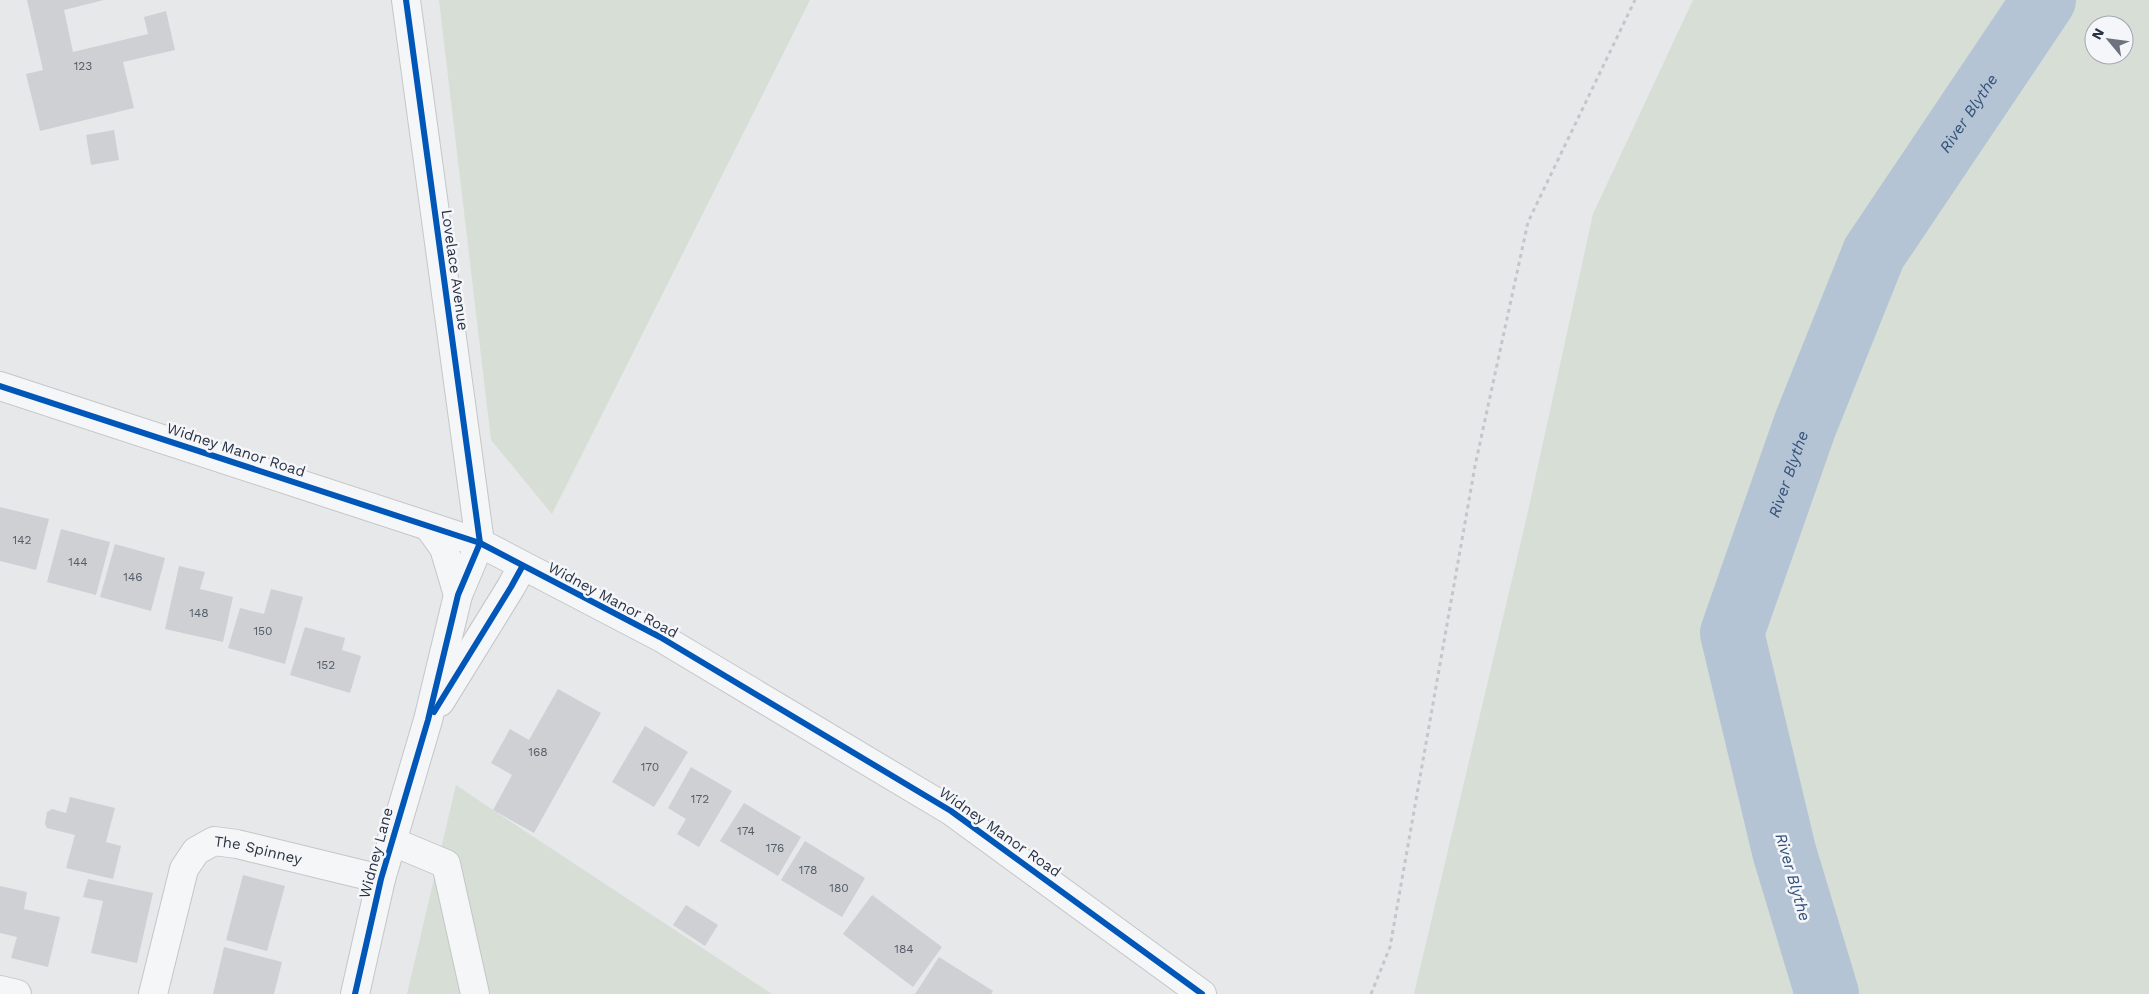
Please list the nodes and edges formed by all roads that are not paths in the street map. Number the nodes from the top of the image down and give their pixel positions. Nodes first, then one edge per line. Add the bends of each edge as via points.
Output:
1 (406, 0) edge
2 (0, 386) edge
3 (430, 527) junction
4 (480, 543) junction
5 (522, 567) junction
6 (458, 595) junction
7 (428, 720) junction
8 (391, 841) junction
9 (381, 878) junction
10 (0, 990) edge
11 (18, 994) edge
12 (153, 994) edge
13 (355, 994) edge
14 (475, 994) edge
15 (1202, 994) edge

1 - 4 street, Lovelace Avenue
2 - 3 street, Widney Manor Road
3 - 4 street, Widney Manor Road
3 - 6 street via 444,548
4 - 5 street, Widney Manor Road
4 - 6 street, Widney Lane
5 - 7 street, Widney Lane
5 - 15 street, Widney Manor Road via 660,637 951,810
6 - 7 street, Widney Lane
7 - 8 street, Widney Lane
8 - 9 street, Widney Lane
8 - 14 street via 446,864
9 - 12 street, The Spinney via 214,841 196,851 184,869
9 - 13 street, Widney Lane
10 - 11 street

